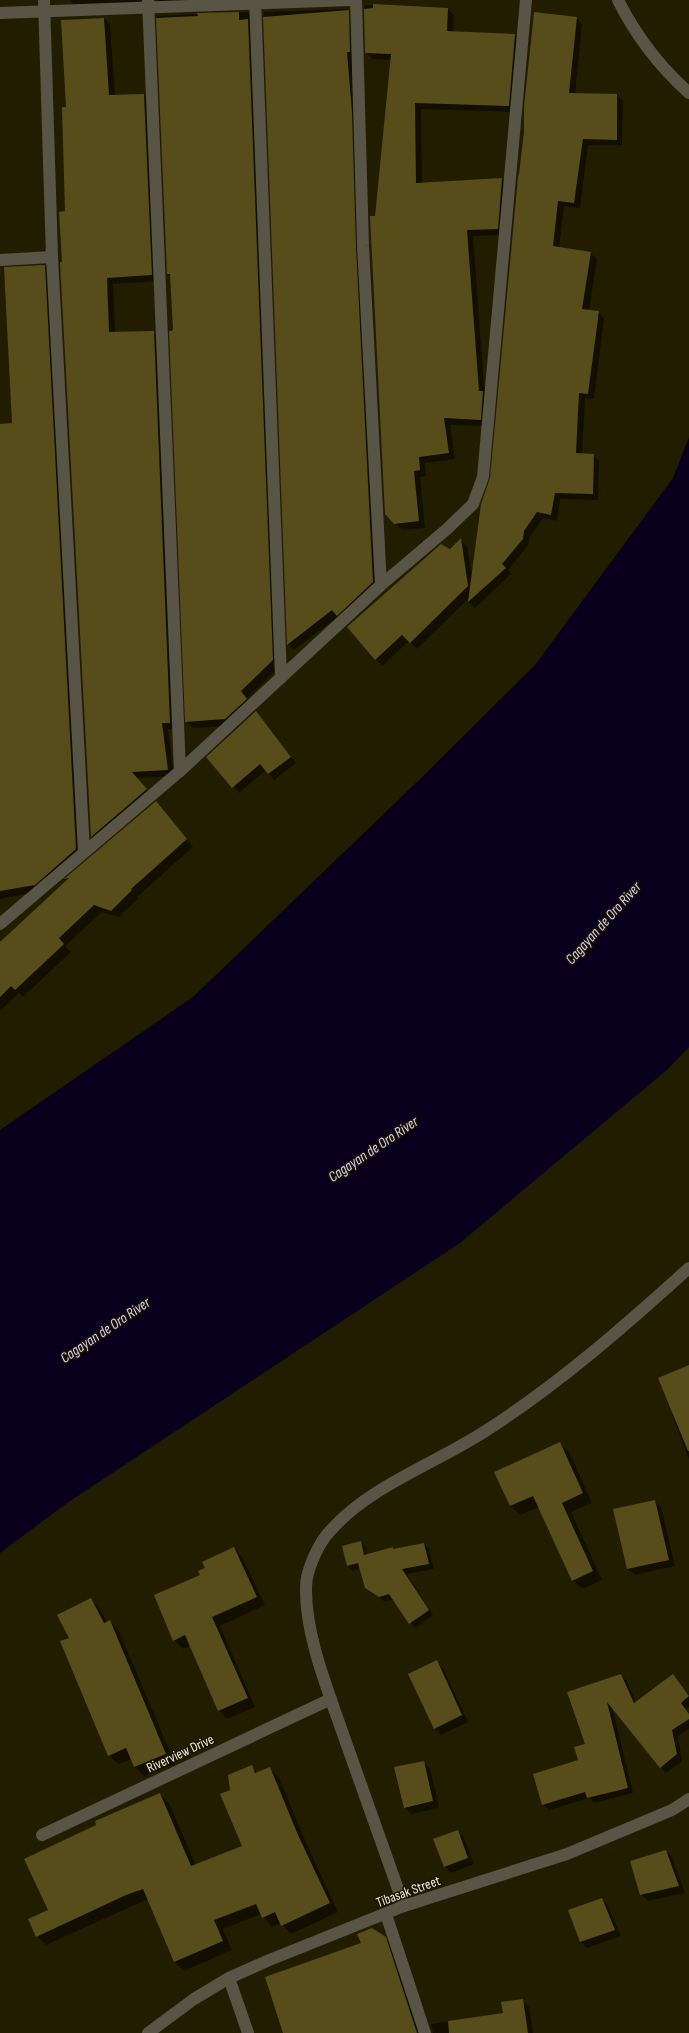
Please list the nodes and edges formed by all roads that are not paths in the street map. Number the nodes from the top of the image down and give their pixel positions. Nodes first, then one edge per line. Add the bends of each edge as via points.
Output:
1 (350, 0) edge
2 (356, 0) edge
3 (526, 0) edge
4 (618, 0) edge
5 (255, 2) edge
6 (148, 4) edge
7 (44, 5) edge
8 (0, 13) edge
9 (689, 93) edge
10 (52, 257) junction
11 (0, 260) edge
12 (381, 585) junction
13 (281, 678) junction
14 (180, 771) junction
15 (84, 852) junction
16 (0, 924) edge
17 (689, 1268) edge
18 (331, 1699) junction
19 (689, 1799) edge
20 (42, 1835) dead end
21 (404, 1906) junction
22 (386, 1914) junction
23 (229, 1978) junction
24 (148, 2033) edge
25 (248, 2033) edge
26 (425, 2033) edge

1 - 5 street
2 - 12 street via 363,246
3 - 12 street via 483,477 473,504
4 - 9 street via 632,28 654,57
5 - 6 street
5 - 13 street
6 - 7 street
6 - 14 street
7 - 8 street
7 - 10 street
10 - 11 street
10 - 15 street
12 - 13 street
13 - 14 street
14 - 15 street
15 - 16 street
17 - 18 street via 575,1367 519,1409 463,1446 405,1476 361,1503 330,1530 313,1558 305,1585 308,1617
18 - 20 street, Riverview Drive
18 - 21 street
19 - 21 street, Tibasak Street via 672,1810 567,1854
21 - 22 street, Tibasak Street
22 - 23 street, Tibasak Street
22 - 26 street
23 - 24 street, Tibasak Street via 194,1999
23 - 25 street

